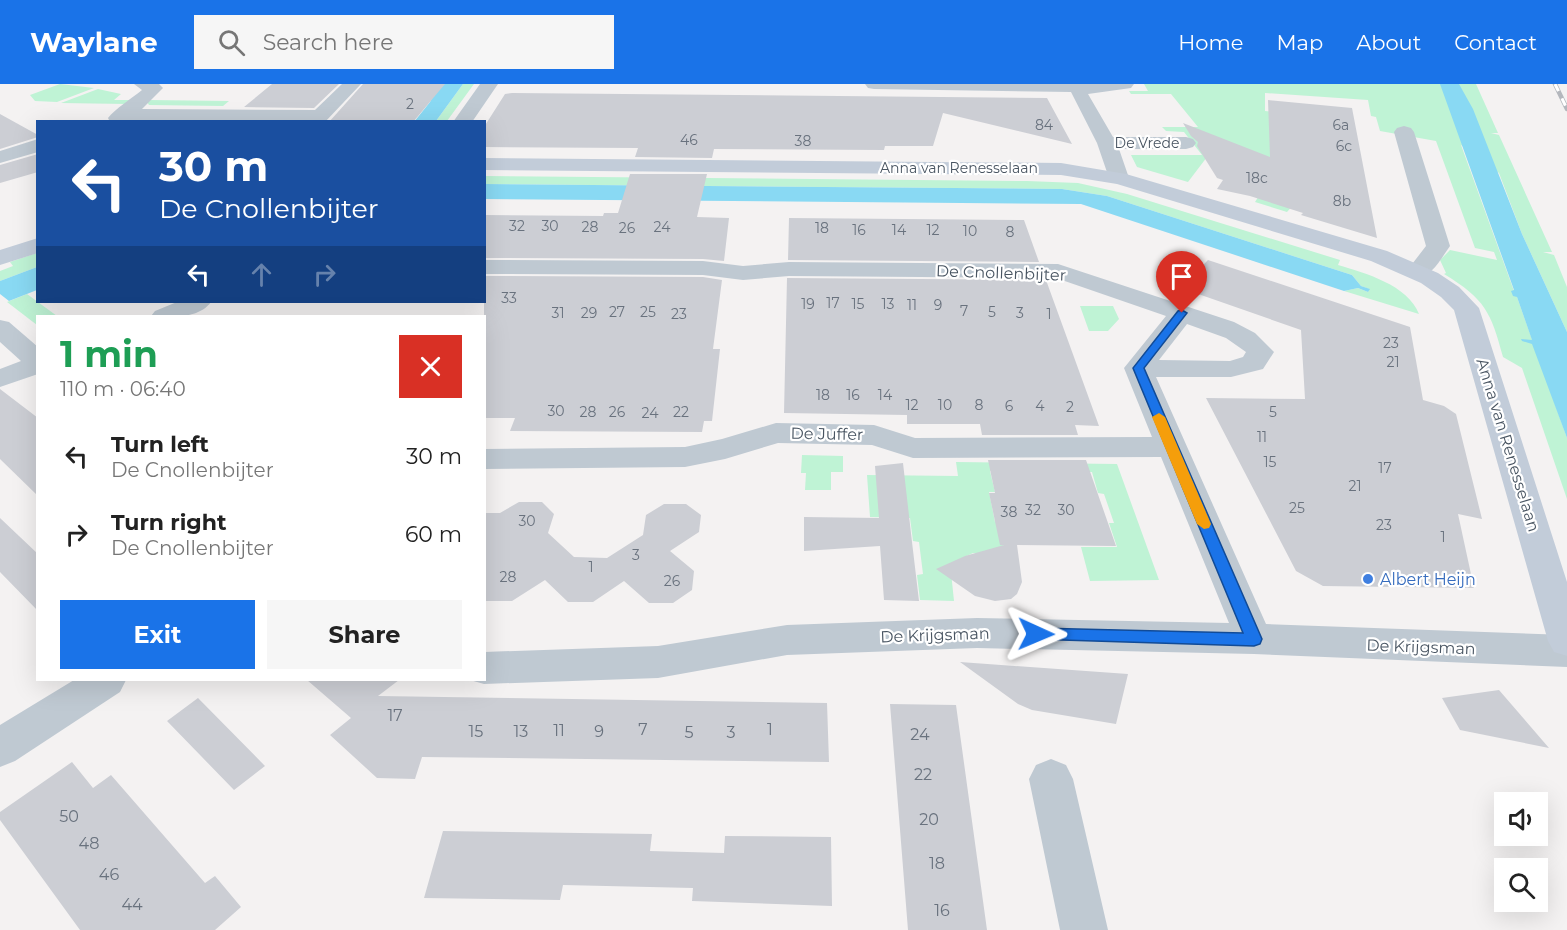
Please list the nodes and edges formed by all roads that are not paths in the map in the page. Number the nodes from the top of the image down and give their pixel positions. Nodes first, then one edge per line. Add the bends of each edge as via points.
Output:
1 (143, 84) edge
2 (352, 84) edge
3 (489, 84) edge
4 (874, 84) edge
5 (1125, 84) edge
6 (1085, 87) junction
7 (118, 118) edge
8 (316, 119) edge
9 (463, 120) edge
10 (1404, 132) dead end
11 (1107, 143) junction
12 (1186, 143) dead end
13 (36, 146) edge
14 (0, 157) edge
15 (486, 164) edge
16 (1119, 177) junction
17 (36, 246) edge
18 (0, 258) edge
19 (486, 267) edge
20 (1418, 272) junction
21 (196, 303) edge
22 (1182, 313) junction
23 (166, 315) edge
24 (0, 328) edge
25 (36, 361) edge
26 (36, 364) edge
27 (1138, 368) junction
28 (0, 378) edge
29 (1171, 447) junction
30 (486, 459) edge
31 (1254, 639) junction
32 (1567, 640) edge
33 (1567, 651) edge
34 (486, 668) edge
35 (104, 681) edge
36 (0, 748) edge
37 (1051, 779) dead end
38 (1084, 930) edge

1 - 7 street via 154,88
2 - 8 street
3 - 9 street
4 - 6 street
5 - 6 street
6 - 11 street, De Vrede via 1080,93
7 - 8 street
10 - 20 street via 1438,246
11 - 12 street, De Vrede
11 - 16 street, De Vrede
13 - 14 street
15 - 16 street, Anna van Renesselaan via 1061,169
16 - 20 street, Anna van Renesselaan via 1356,249
17 - 18 street
19 - 22 street, De Cnollenbijter via 703,268 743,273 789,269 1058,272
20 - 32 street, Anna van Renesselaan via 1448,289 1466,308
21 - 23 street
22 - 27 street
22 - 27 street, De Cnollenbijter via 1244,336 1260,352 1253,363 1231,369
24 - 25 street
26 - 28 street
27 - 29 street
29 - 30 street, De Juffer via 913,448 874,435 776,433 685,457
29 - 31 street
31 - 33 street, De Krijgsman
31 - 34 street, De Krijgsman via 977,633 798,639 658,662
35 - 36 street
37 - 38 street

